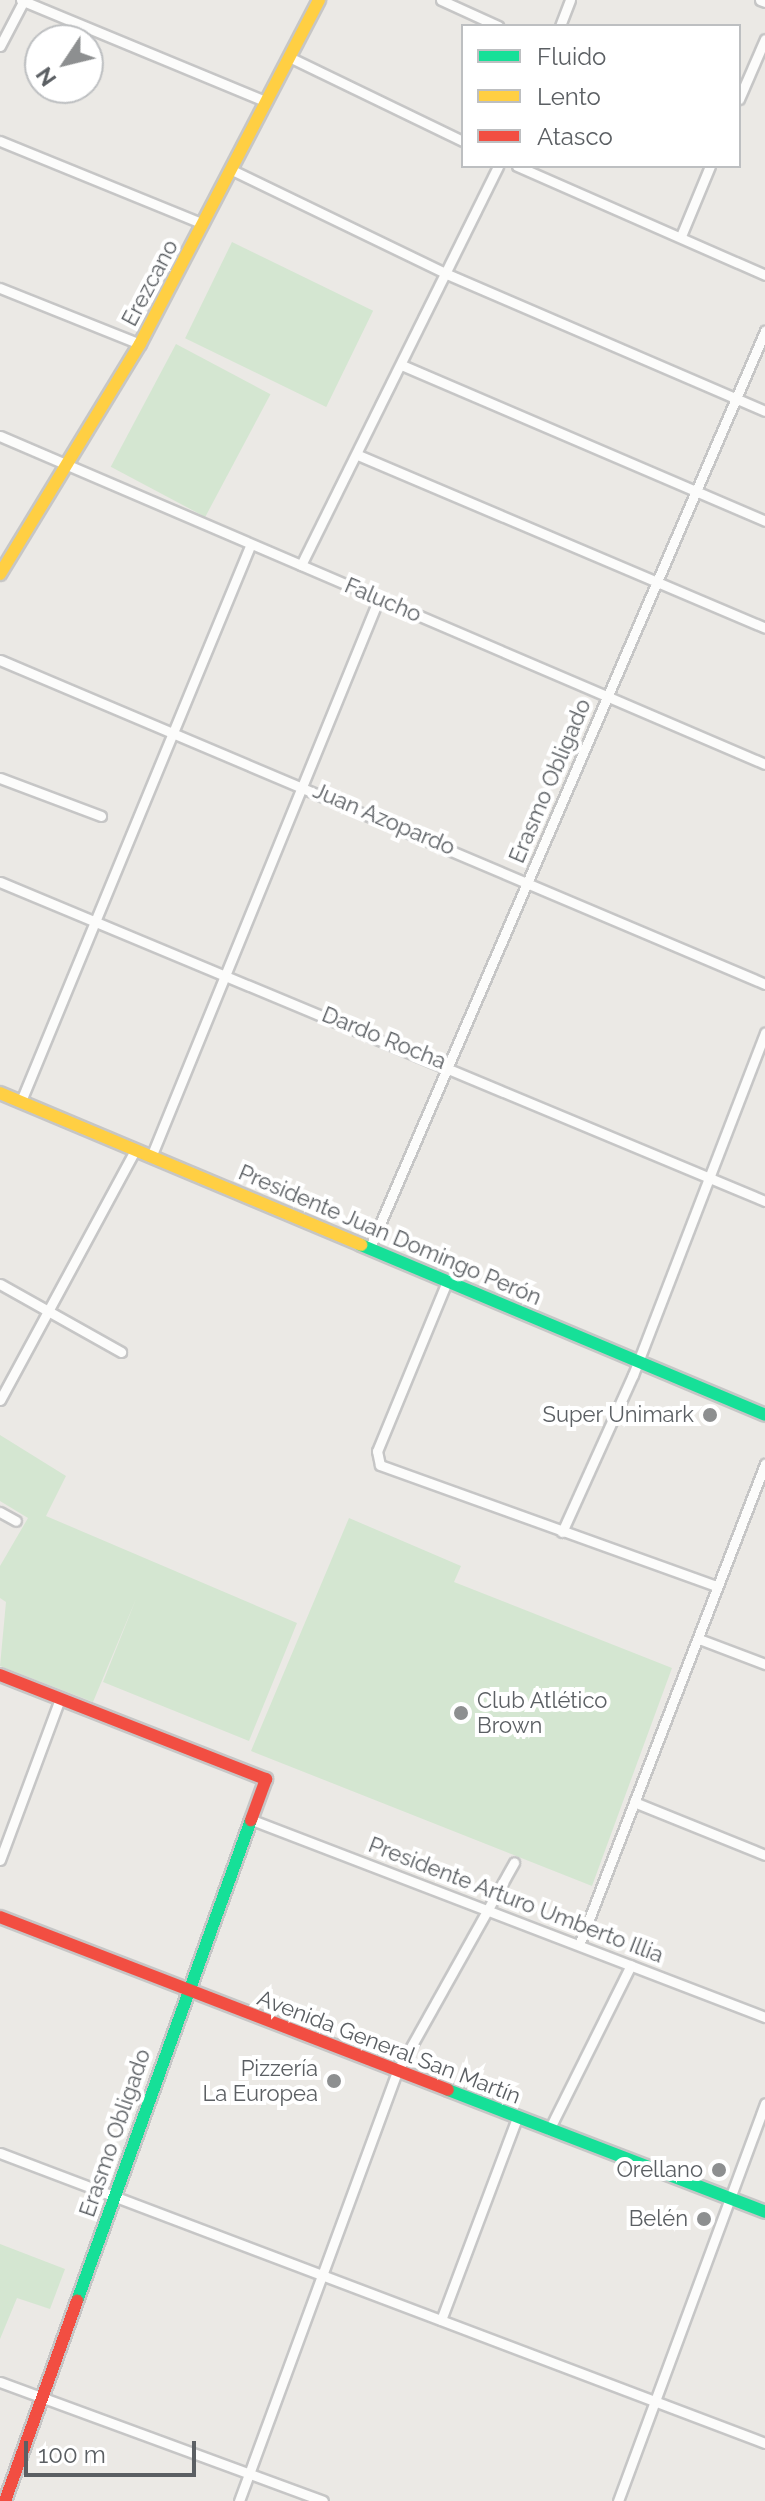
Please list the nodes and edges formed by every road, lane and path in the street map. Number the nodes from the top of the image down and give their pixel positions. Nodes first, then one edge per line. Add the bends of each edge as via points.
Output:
1 (23, 0) edge
2 (319, 0) edge
3 (441, 0) edge
4 (570, 0) edge
5 (494, 24) edge
6 (561, 24) edge
7 (765, 39) edge
8 (0, 46) edge
9 (289, 57) junction
10 (741, 94) edge
11 (265, 101) junction
12 (461, 140) edge
13 (0, 141) edge
14 (497, 168) edge
15 (522, 168) edge
16 (709, 168) edge
17 (232, 170) junction
18 (203, 224) junction
19 (681, 236) junction
20 (447, 274) junction
21 (765, 275) edge
22 (0, 288) edge
23 (765, 331) edge
24 (140, 344) junction
25 (404, 366) junction
26 (736, 398) junction
27 (765, 411) edge
28 (0, 436) edge
29 (358, 455) junction
30 (72, 466) junction
31 (697, 493) junction
32 (765, 521) edge
33 (250, 546) junction
34 (301, 565) junction
35 (0, 574) edge
36 (659, 583) junction
37 (379, 598) junction
38 (765, 628) edge
39 (0, 660) edge
40 (609, 695) junction
41 (172, 728) junction
42 (765, 764) edge
43 (0, 778) edge
44 (304, 786) junction
45 (101, 816) dead end
46 (529, 880) junction
47 (0, 882) edge
48 (99, 919) junction
49 (226, 973) junction
50 (765, 984) edge
51 (765, 1033) edge
52 (450, 1065) junction
53 (0, 1093) edge
54 (21, 1101) junction
55 (135, 1150) junction
56 (151, 1157) junction
57 (707, 1176) junction
58 (765, 1201) edge
59 (370, 1247) junction
60 (448, 1279) junction
61 (0, 1284) edge
62 (47, 1311) junction
63 (121, 1352) dead end
64 (637, 1361) junction
65 (0, 1400) edge
66 (765, 1415) edge
67 (765, 1464) edge
68 (0, 1512) edge
69 (16, 1521) dead end
70 (562, 1532) junction
71 (717, 1586) junction
72 (699, 1639) junction
73 (765, 1664) edge
74 (0, 1675) edge
75 (60, 1699) junction
76 (634, 1802) junction
77 (252, 1820) junction
78 (765, 1855) edge
79 (0, 1860) edge
80 (514, 1863) dead end
81 (489, 1910) junction
82 (0, 1917) edge
83 (579, 1945) junction
84 (631, 1965) junction
85 (186, 1991) junction
86 (765, 2017) edge
87 (397, 2072) junction
88 (765, 2103) edge
89 (517, 2118) junction
90 (549, 2130) junction
91 (0, 2153) edge
92 (115, 2196) junction
93 (729, 2198) junction
94 (765, 2212) edge
95 (324, 2277) junction
96 (441, 2320) junction
97 (0, 2382) edge
98 (41, 2398) junction
99 (654, 2401) junction
100 (765, 2443) edge
101 (249, 2474) junction
102 (5, 2501) edge
103 (239, 2501) edge
104 (323, 2501) edge
105 (618, 2501) edge

1 - 8 street
1 - 11 street
2 - 9 street, Erezcano
3 - 5 street
4 - 6 street
7 - 10 street
9 - 11 street, Erezcano
9 - 12 street
11 - 17 street, Erezcano
13 - 18 street
14 - 20 street
15 - 19 street
16 - 19 street
17 - 18 street, Erezcano
17 - 20 street
18 - 24 street, Erezcano
19 - 21 street
20 - 25 street
20 - 26 street
22 - 24 street
23 - 26 street, Erasmo Obligado
24 - 30 street, Erezcano
25 - 29 street
25 - 31 street
26 - 27 street
26 - 31 street, Erasmo Obligado
28 - 30 street, Falucho
29 - 34 street
29 - 36 street
30 - 33 street, Falucho
30 - 35 street, Erezcano
31 - 32 street
31 - 36 street, Erasmo Obligado
33 - 34 street, Falucho
33 - 41 street
34 - 37 street, Falucho
36 - 38 street
36 - 40 street, Erasmo Obligado
37 - 40 street, Falucho
37 - 44 street
39 - 41 street, Juan Azopardo
40 - 42 street, Falucho
40 - 46 street, Erasmo Obligado
41 - 44 street, Juan Azopardo
41 - 48 street
43 - 45 street
44 - 46 street, Juan Azopardo
44 - 49 street
46 - 50 street, Juan Azopardo
46 - 52 street, Erasmo Obligado
47 - 48 street, Dardo Rocha
48 - 49 street, Dardo Rocha
48 - 54 street
49 - 52 street, Dardo Rocha
49 - 56 street
51 - 57 street
52 - 57 street, Dardo Rocha
52 - 59 street, Erasmo Obligado
53 - 54 street, Presidente Juan Domingo Perón
54 - 55 street, Presidente Juan Domingo Perón
55 - 56 street, Presidente Juan Domingo Perón
55 - 62 street
56 - 59 street, Presidente Juan Domingo Perón
57 - 58 street, Dardo Rocha
57 - 64 street
59 - 60 street, Presidente Juan Domingo Perón
60 - 64 street, Presidente Juan Domingo Perón
60 - 70 street via 377,1460
61 - 62 street
62 - 63 street
62 - 65 street
64 - 66 street, Presidente Juan Domingo Perón
64 - 70 street
67 - 71 street
68 - 69 street
70 - 71 street
71 - 72 street
72 - 73 street
72 - 76 street
74 - 75 street
75 - 77 street, Erasmo Obligado via 266,1779
75 - 79 street
76 - 78 street
76 - 83 street
77 - 81 street, Presidente Arturo Umberto Illia
77 - 85 street, Erasmo Obligado
80 - 81 street
81 - 83 street, Presidente Arturo Umberto Illia
81 - 87 street
82 - 85 street, Avenida General San Martín
83 - 84 street, Presidente Arturo Umberto Illia
84 - 86 street, Presidente Arturo Umberto Illia
84 - 90 street
85 - 87 street, Avenida General San Martín
85 - 92 street, Erasmo Obligado
87 - 89 street, Avenida General San Martín
87 - 95 street
88 - 93 street
89 - 90 street, Avenida General San Martín
89 - 96 street
90 - 93 street, Avenida General San Martín
91 - 92 street
92 - 95 street
92 - 98 street, Erasmo Obligado
93 - 94 street, Avenida General San Martín
93 - 99 street
95 - 96 street
95 - 101 street
96 - 99 street
97 - 98 street
98 - 101 street
98 - 102 street, Erasmo Obligado
99 - 100 street
99 - 105 street
101 - 103 street
101 - 104 street

